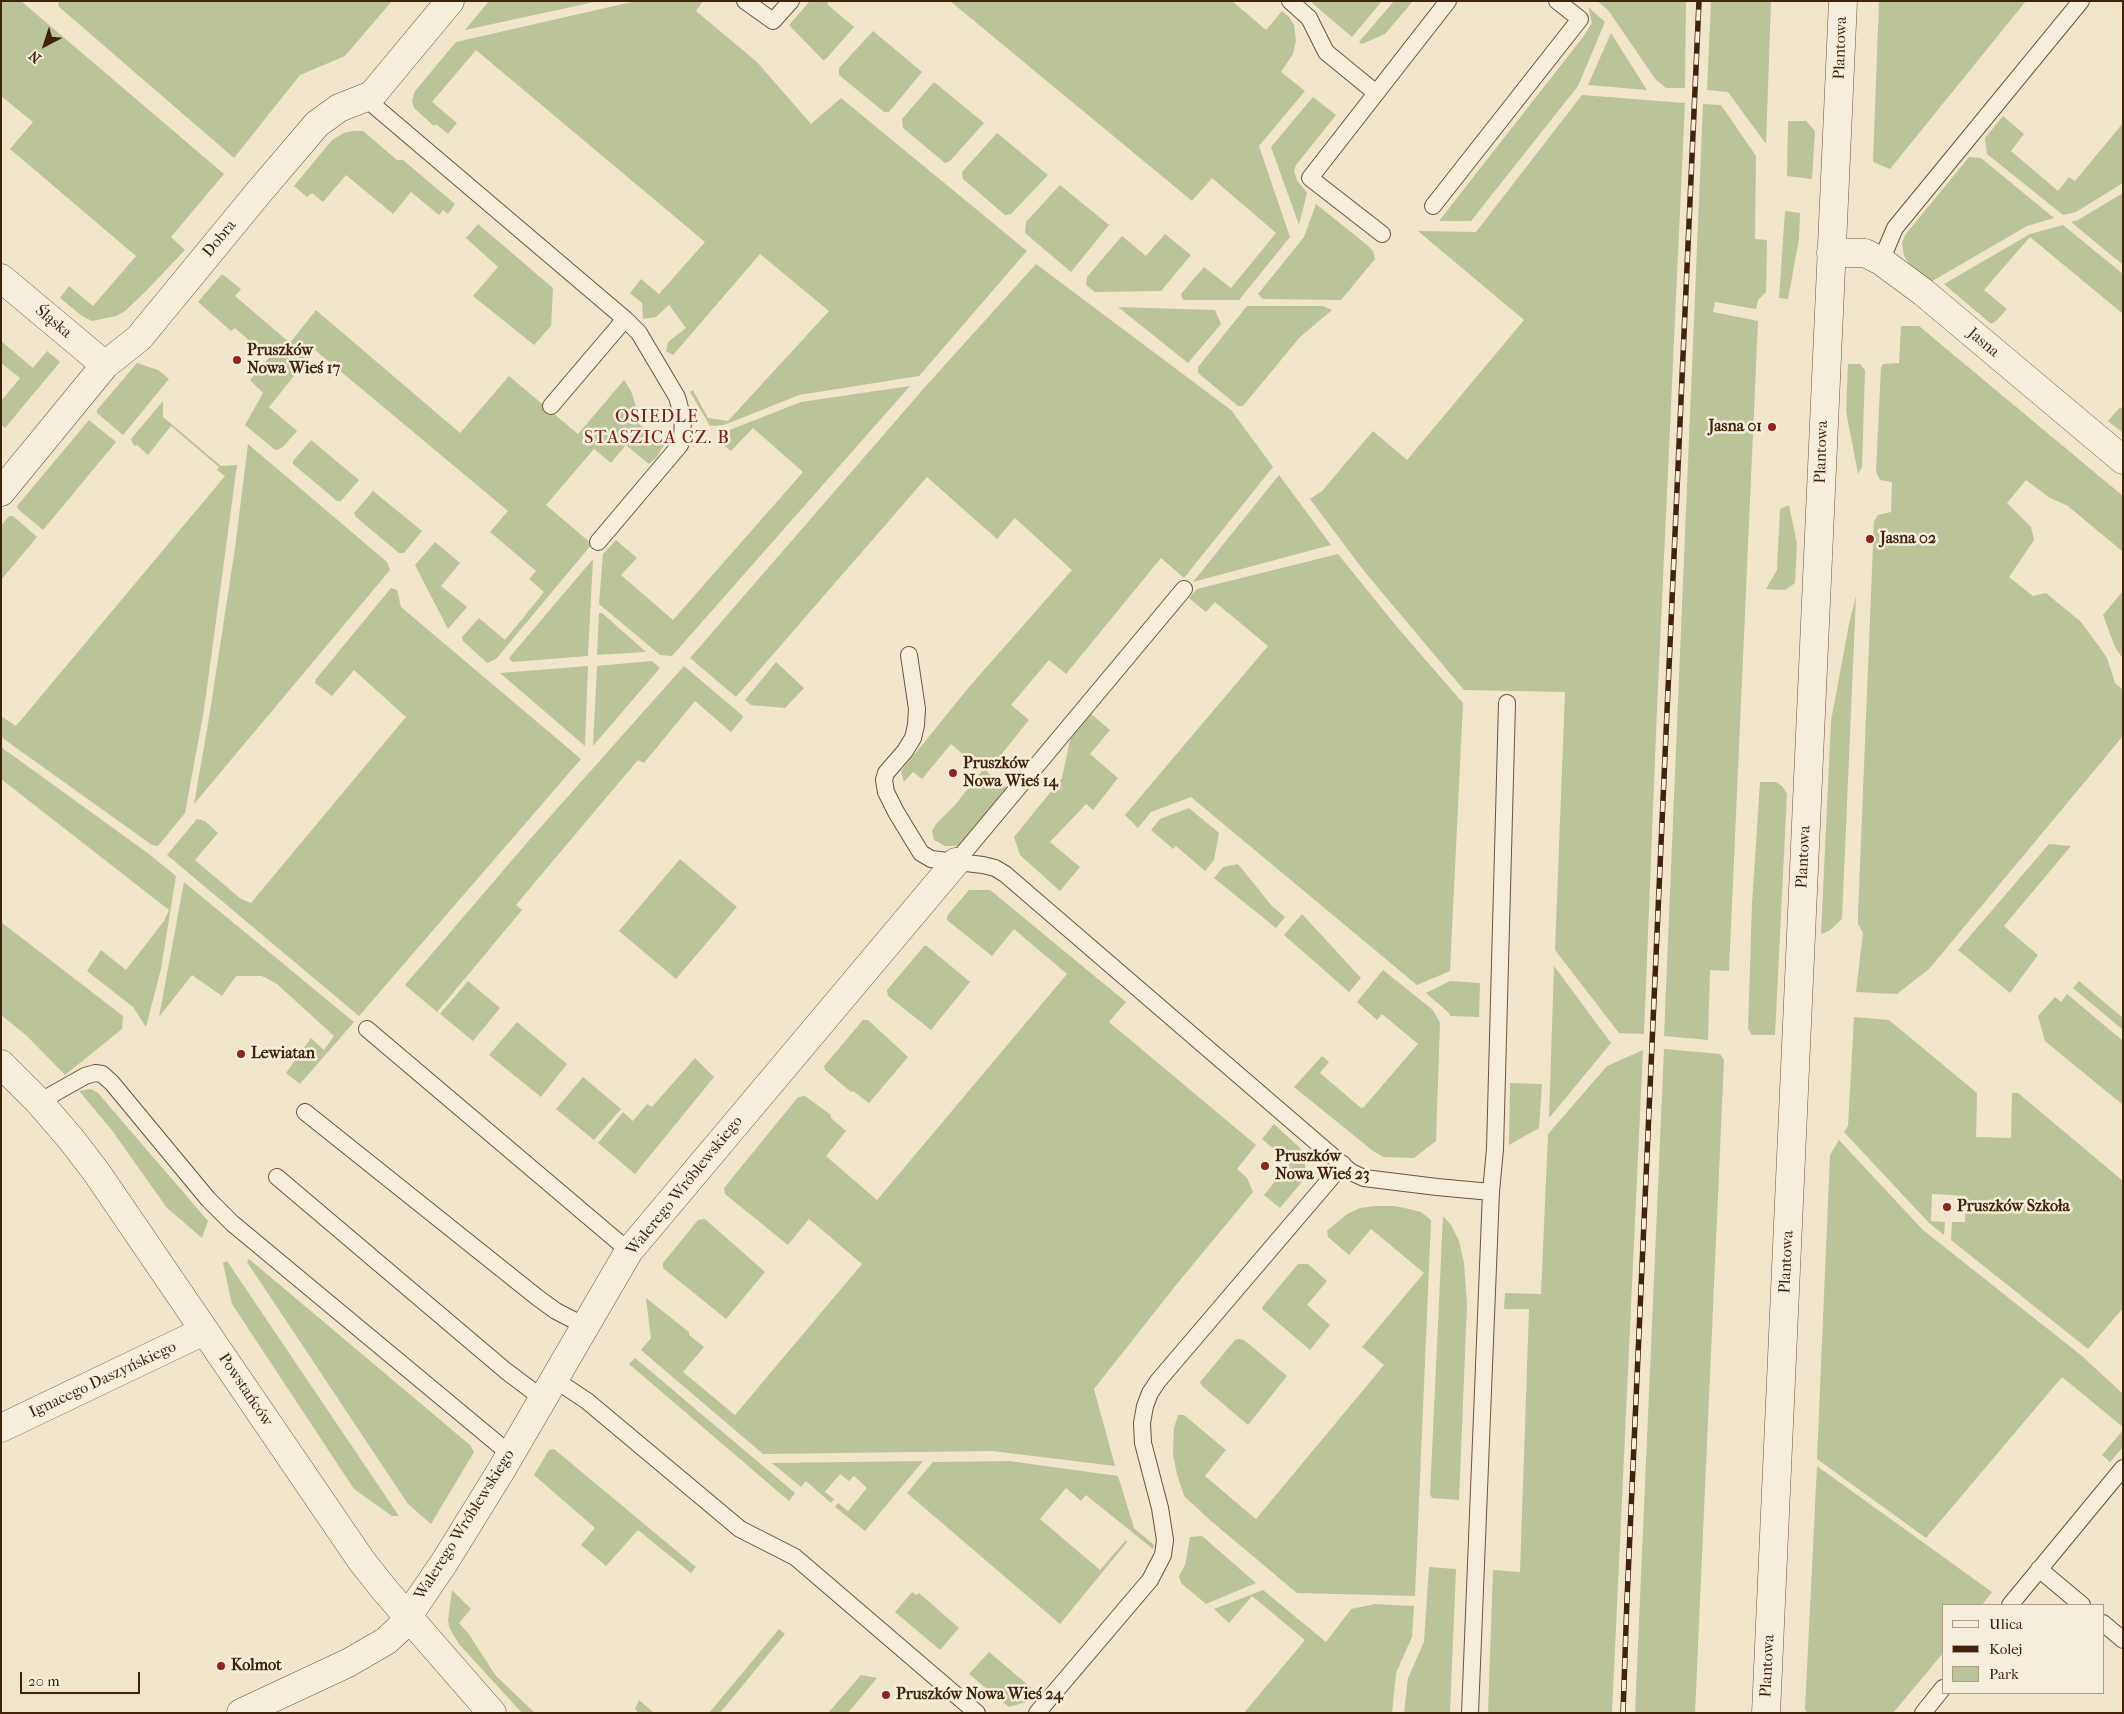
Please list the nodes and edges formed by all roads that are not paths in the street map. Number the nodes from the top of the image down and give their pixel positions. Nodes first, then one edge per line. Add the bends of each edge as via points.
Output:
1 (450, 1) edge
2 (745, 1) edge
3 (791, 1) edge
4 (1290, 1) edge
5 (1448, 1) edge
6 (1557, 1) edge
7 (1843, 1) edge
8 (2081, 1) edge
9 (1376, 92) junction
10 (365, 98) junction
11 (1433, 206) dead end
12 (1382, 234) dead end
13 (1831, 253) junction
14 (1880, 261) junction
15 (1, 278) edge
16 (625, 319) junction
17 (105, 365) junction
18 (551, 406) dead end
19 (2123, 460) edge
20 (1, 492) edge
21 (598, 542) dead end
22 (1184, 589) dead end
23 (909, 655) dead end
24 (1507, 703) dead end
25 (956, 862) junction
26 (367, 1029) dead end
27 (1, 1064) edge
28 (39, 1102) junction
29 (305, 1112) dead end
30 (1343, 1164) junction
31 (277, 1177) dead end
32 (1491, 1192) junction
33 (629, 1251) junction
34 (585, 1326) junction
35 (204, 1331) junction
36 (548, 1389) junction
37 (1, 1428) edge
38 (510, 1454) junction
39 (2123, 1468) edge
40 (2039, 1569) junction
41 (2011, 1604) edge
42 (2081, 1604) edge
43 (408, 1616) junction
44 (2104, 1624) edge
45 (2123, 1640) edge
46 (1942, 1689) edge
47 (241, 1713) edge
48 (492, 1713) edge
49 (977, 1713) edge
50 (1037, 1713) edge
51 (1470, 1713) edge
52 (1766, 1713) edge
53 (1923, 1713) edge

1 - 10 street, Dobra via 377,90
2 - 3 lane via 773,21
4 - 9 lane via 1309,18 1326,52
5 - 9 lane
6 - 11 lane via 1580,19
7 - 13 street, Plantowa
8 - 14 lane via 1895,228
9 - 12 lane via 1310,178
10 - 16 lane
10 - 17 street, Dobra via 339,108 317,124 139,338
13 - 14 street, Jasna via 1868,254
13 - 52 street, Plantowa
14 - 19 street, Jasna via 1923,292
15 - 17 street, Śląska
16 - 18 lane
16 - 21 lane via 639,333 676,397 684,419 682,438 680,445
17 - 20 street, Dobra
22 - 25 lane
23 - 25 lane via 917,709 916,725 905,751 886,773 886,792 921,853 931,860
24 - 32 lane via 1496,1149
25 - 30 lane via 983,865 1005,874
25 - 33 street, Walerego Wróblewskiego
26 - 33 lane
27 - 28 street, Powstańców
28 - 35 street, Powstańców via 97,1172
28 - 38 lane via 85,1076 102,1074 232,1223
29 - 34 lane via 538,1298
30 - 32 lane via 1364,1178
30 - 50 lane via 1150,1393 1144,1406 1143,1443 1160,1508 1165,1540 1163,1555 1150,1580
31 - 36 lane via 506,1371
32 - 51 lane
33 - 34 street, Walerego Wróblewskiego
34 - 36 street, Walerego Wróblewskiego
35 - 37 street, Ignacego Daszyńskiego
35 - 43 street, Powstańców via 344,1536
36 - 38 street, Walerego Wróblewskiego
36 - 49 lane via 587,1401 740,1529 795,1557
38 - 43 street, Walerego Wróblewskiego
39 - 40 lane
40 - 41 lane
40 - 42 lane
43 - 47 street, Walerego Wróblewskiego via 393,1635 371,1650
43 - 48 street, Powstańców
44 - 45 lane
46 - 53 lane

